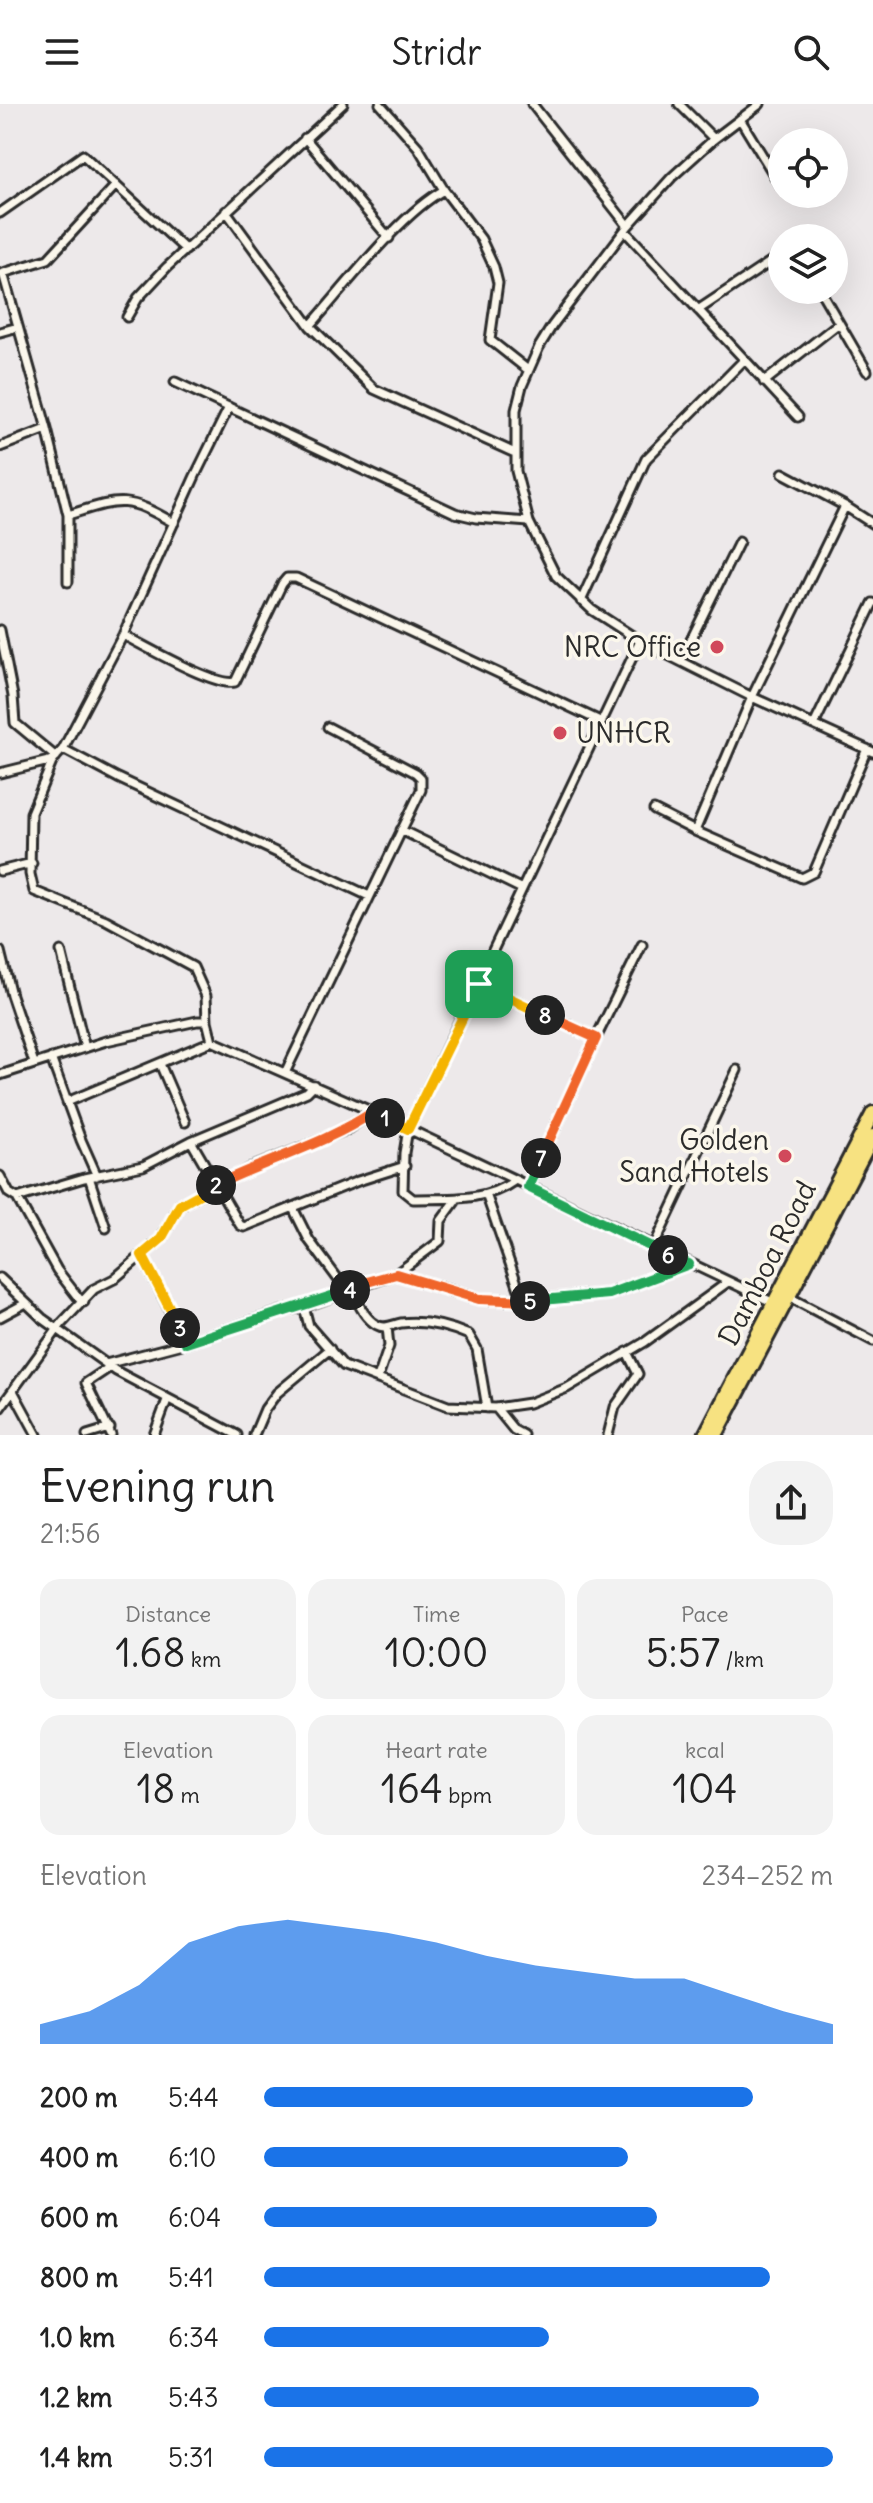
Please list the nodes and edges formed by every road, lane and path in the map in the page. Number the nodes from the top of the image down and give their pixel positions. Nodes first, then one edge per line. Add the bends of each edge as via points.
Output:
1 (343, 104) edge
2 (380, 104) edge
3 (532, 104) edge
4 (679, 104) edge
5 (760, 104) edge
6 (740, 119) junction
7 (305, 138) junction
8 (714, 139) junction
9 (768, 165) edge
10 (116, 185) junction
11 (444, 190) junction
12 (226, 211) junction
13 (0, 213) edge
14 (627, 229) junction
15 (389, 238) junction
16 (186, 250) junction
17 (768, 263) edge
18 (2, 273) edge
19 (828, 304) edge
20 (698, 310) junction
21 (127, 317) dead end
22 (839, 323) junction
23 (310, 326) junction
24 (18, 327) junction
25 (0, 332) edge
26 (744, 360) junction
27 (528, 370) junction
28 (867, 371) dead end
29 (175, 382) dead end
30 (764, 382) junction
31 (229, 407) junction
32 (798, 417) dead end
33 (47, 429) junction
34 (0, 447) edge
35 (515, 453) junction
36 (783, 473) dead end
37 (845, 506) junction
38 (68, 515) junction
39 (529, 522) junction
40 (174, 523) junction
41 (873, 524) edge
42 (739, 542) dead end
43 (68, 582) dead end
44 (581, 601) junction
45 (873, 603) edge
46 (0, 630) edge
47 (123, 635) junction
48 (640, 641) junction
49 (681, 660) junction
50 (752, 697) junction
51 (602, 722) junction
52 (814, 725) junction
53 (328, 727) dead end
54 (63, 749) junction
55 (870, 751) edge
56 (54, 758) junction
57 (0, 773) edge
58 (654, 810) dead end
59 (401, 830) junction
60 (695, 831) junction
61 (32, 863) junction
62 (0, 871) edge
63 (522, 889) junction
64 (369, 896) junction
65 (642, 945) dead end
66 (0, 951) edge
67 (61, 951) dead end
68 (479, 984) junction
69 (11, 995) junction
70 (0, 998) edge
71 (207, 1021) junction
72 (596, 1038) junction
73 (212, 1041) junction
74 (85, 1048) junction
75 (51, 1058) junction
76 (34, 1063) junction
77 (160, 1064) junction
78 (737, 1070) dead end
79 (285, 1073) junction
80 (0, 1075) edge
81 (314, 1085) junction
82 (67, 1102) junction
83 (373, 1112) junction
84 (873, 1113) edge
85 (185, 1122) dead end
86 (408, 1129) junction
87 (869, 1140) edge
88 (191, 1141) junction
89 (405, 1166) junction
90 (0, 1176) edge
91 (93, 1177) junction
92 (514, 1181) junction
93 (215, 1186) junction
94 (528, 1187) junction
95 (486, 1194) junction
96 (13, 1195) junction
97 (0, 1198) edge
98 (457, 1199) junction
99 (293, 1208) junction
100 (106, 1228) dead end
101 (653, 1248) junction
102 (142, 1255) junction
103 (689, 1264) junction
104 (396, 1274) junction
105 (0, 1278) edge
106 (728, 1282) junction
107 (350, 1290) junction
108 (789, 1297) junction
109 (523, 1301) junction
110 (84, 1302) junction
111 (26, 1303) junction
112 (774, 1303) junction
113 (304, 1307) junction
114 (0, 1317) edge
115 (387, 1327) junction
116 (59, 1330) junction
117 (873, 1341) edge
118 (186, 1343) junction
119 (330, 1349) junction
120 (627, 1352) junction
121 (108, 1365) junction
122 (378, 1378) junction
123 (13, 1391) junction
124 (167, 1400) junction
125 (0, 1408) edge
126 (492, 1408) junction
127 (214, 1424) junction
128 (111, 1431) edge
129 (37, 1435) edge
130 (87, 1435) edge
131 (154, 1435) edge
132 (210, 1435) edge
133 (237, 1435) edge
134 (254, 1435) edge
135 (523, 1435) edge
136 (608, 1435) edge
137 (705, 1435) edge
138 (716, 1435) edge

1 - 7 street
2 - 11 street via 418,147
3 - 14 street
4 - 8 street
5 - 6 street
6 - 8 street
6 - 9 street
7 - 12 street
7 - 15 street
8 - 14 street
10 - 13 street via 83,155
10 - 16 street
10 - 18 street via 48,259
11 - 15 street
11 - 27 street via 481,239 494,267 498,283 490,340
12 - 16 street
12 - 23 street
14 - 20 street
14 - 27 street via 570,299
15 - 23 street
16 - 21 street via 138,298
17 - 20 street
18 - 24 street
19 - 22 street
20 - 26 street
22 - 28 street
22 - 30 street
23 - 35 street via 374,389
24 - 25 street
24 - 33 street
26 - 30 street
26 - 44 street via 646,459
27 - 35 street via 516,410
29 - 31 street
30 - 32 street
31 - 39 street via 455,513
31 - 40 street
33 - 34 street
33 - 38 street
35 - 39 street
36 - 37 street
37 - 41 street
37 - 50 street
38 - 40 street via 126,502 143,504
38 - 43 street
39 - 44 street via 556,576
40 - 47 street
42 - 49 street
44 - 48 street
45 - 52 street
46 - 56 street via 15,723
47 - 51 street via 205,676 235,682 282,584 296,578
47 - 54 street
48 - 49 street
48 - 51 street
49 - 50 street
50 - 52 street
50 - 60 street
51 - 63 street
52 - 55 street
53 - 59 street via 421,778 421,790
54 - 56 street
54 - 64 street
55 - 60 street via 808,877
56 - 57 street
56 - 61 street via 31,813
58 - 60 street
59 - 63 street
59 - 64 street
61 - 62 street
61 - 71 street via 34,891 106,920 193,967 206,996
63 - 68 street
64 - 79 street
65 - 72 street
66 - 69 street
67 - 74 street
68 - 72 street
68 - 86 street
69 - 70 street
69 - 76 street
71 - 73 street
71 - 74 street
72 - 94 street
73 - 77 street
73 - 79 street
74 - 75 street
75 - 76 street
75 - 82 street
76 - 80 street
77 - 82 street
77 - 85 street
78 - 101 street
79 - 81 street
81 - 83 street
81 - 88 street
82 - 91 street
83 - 86 street
83 - 93 street via 346,1130
84 - 87 main road, Damboa Road
86 - 89 street
86 - 92 street
87 - 108 main road, Damboa Road
87 - 112 main road, Damboa Road
88 - 91 street via 143,1166
88 - 93 street
89 - 98 street via 407,1196
89 - 99 street
90 - 96 street
91 - 96 street
91 - 100 street
92 - 94 street
92 - 95 street
93 - 99 street via 244,1227
93 - 102 street via 180,1205 161,1239
94 - 101 street
95 - 98 street
95 - 109 street
96 - 97 street
96 - 110 street via 57,1270
98 - 104 street via 441,1221 440,1241
99 - 107 street via 309,1240
101 - 103 street
102 - 110 street
102 - 118 street
103 - 106 street
103 - 109 street via 609,1294
104 - 107 street
104 - 109 street via 479,1299
105 - 111 street
106 - 112 street
106 - 120 street
107 - 113 street
107 - 115 street via 377,1326
108 - 117 street
108 - 138 main road, Damboa Road
110 - 116 street
111 - 114 street
111 - 116 street
112 - 137 main road, Damboa Road
113 - 118 street
113 - 119 street via 309,1326
115 - 122 street via 389,1346
115 - 126 street via 429,1323 469,1335
116 - 121 street
116 - 123 street
118 - 121 street
119 - 122 street via 344,1366
119 - 134 street via 277,1393
120 - 126 street via 542,1399
120 - 136 street via 638,1374 615,1407
121 - 124 street
121 - 128 street via 86,1383
122 - 126 street via 448,1406
123 - 125 street
123 - 129 street
124 - 127 street
124 - 131 street
126 - 135 street
127 - 132 street
127 - 133 street
128 - 130 street

